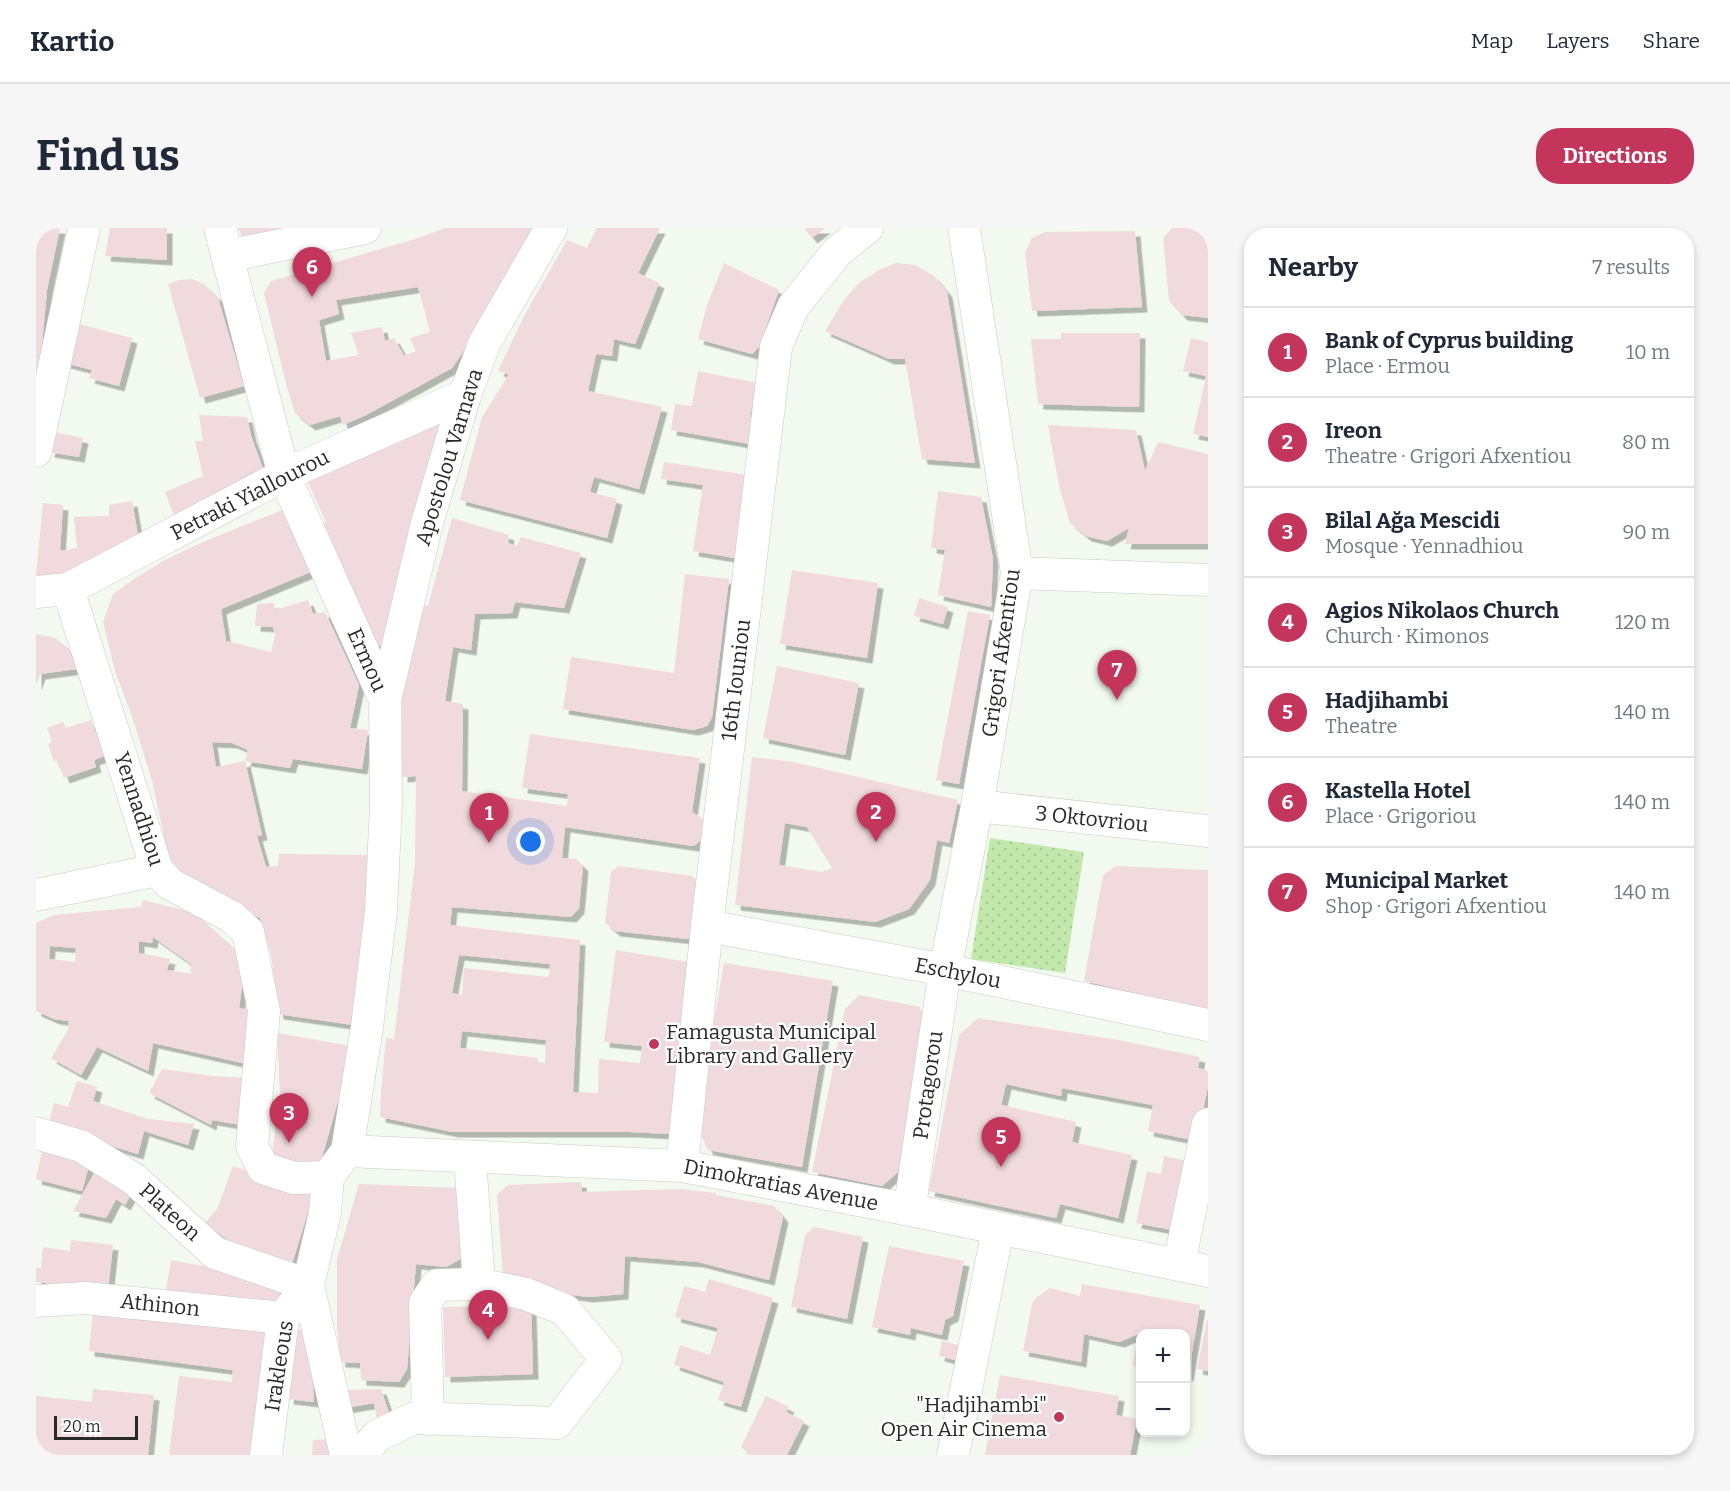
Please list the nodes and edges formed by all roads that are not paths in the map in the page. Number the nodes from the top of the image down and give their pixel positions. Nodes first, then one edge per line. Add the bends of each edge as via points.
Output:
1 (84, 228) edge
2 (365, 228) edge
3 (551, 228) edge
4 (867, 228) edge
5 (964, 228) edge
6 (224, 242) edge
7 (465, 395) junction
8 (36, 452) edge
9 (284, 475) junction
10 (1017, 573) junction
11 (1208, 580) edge
12 (69, 589) junction
13 (36, 592) edge
14 (385, 700) junction
15 (977, 806) junction
16 (1208, 831) edge
17 (157, 870) junction
18 (36, 895) edge
19 (706, 926) junction
20 (945, 970) junction
21 (1208, 1025) edge
22 (1208, 1124) edge
23 (36, 1133) edge
24 (347, 1151) junction
25 (470, 1158) junction
26 (682, 1166) junction
27 (328, 1177) junction
28 (912, 1199) dead end
29 (998, 1229) junction
30 (1193, 1267) edge
31 (479, 1284) junction
32 (308, 1285) junction
33 (36, 1301) edge
34 (283, 1318) junction
35 (428, 1419) junction
36 (266, 1455) edge
37 (346, 1455) edge
38 (361, 1455) edge
39 (953, 1455) edge

1 - 8 street
2 - 6 street
3 - 7 street, Apostolou Varnava via 485,342
4 - 19 street, 16th Iouniou via 837,252 793,307 776,347
5 - 10 street, Grigori Afxentiou
6 - 9 street, Ermou
7 - 9 street, Petraki Yiallourou
7 - 14 street, Apostolou Varnava via 427,523
9 - 12 street, Petraki Yiallourou
9 - 14 street, Ermou
10 - 11 street
10 - 15 street, Grigori Afxentiou
12 - 13 street, Petraki Yiallourou
12 - 17 street, Yennadhiou
14 - 24 street, Ermou via 381,912
15 - 16 street, 3 Oktovriou
15 - 20 street, Grigori Afxentiou
17 - 18 street
17 - 27 street, Yennadhiou via 170,884 232,917 248,932 264,1011 252,1146 263,1168 294,1178
19 - 20 street, Eschylou
19 - 26 street, 16th Iouniou
20 - 21 street, Eschylou
20 - 28 street, Protagorou
22 - 30 street
23 - 32 street, Plateon via 81,1146 134,1179 215,1253
24 - 25 street, Dimokratias Avenue
24 - 27 street, Ermou
25 - 26 street, Dimokratias Avenue
25 - 31 street
26 - 29 street, Dimokratias Avenue
27 - 32 street, Irakleous via 325,1213
29 - 30 street, Dimokratias Avenue
29 - 39 street
31 - 35 street via 437,1284 425,1303
31 - 35 street via 526,1294 565,1310 606,1359 557,1423
32 - 34 street, Irakleous
32 - 37 street
33 - 34 street, Athinon via 85,1298
34 - 36 street, Irakleous
35 - 38 street via 414,1418 377,1436

